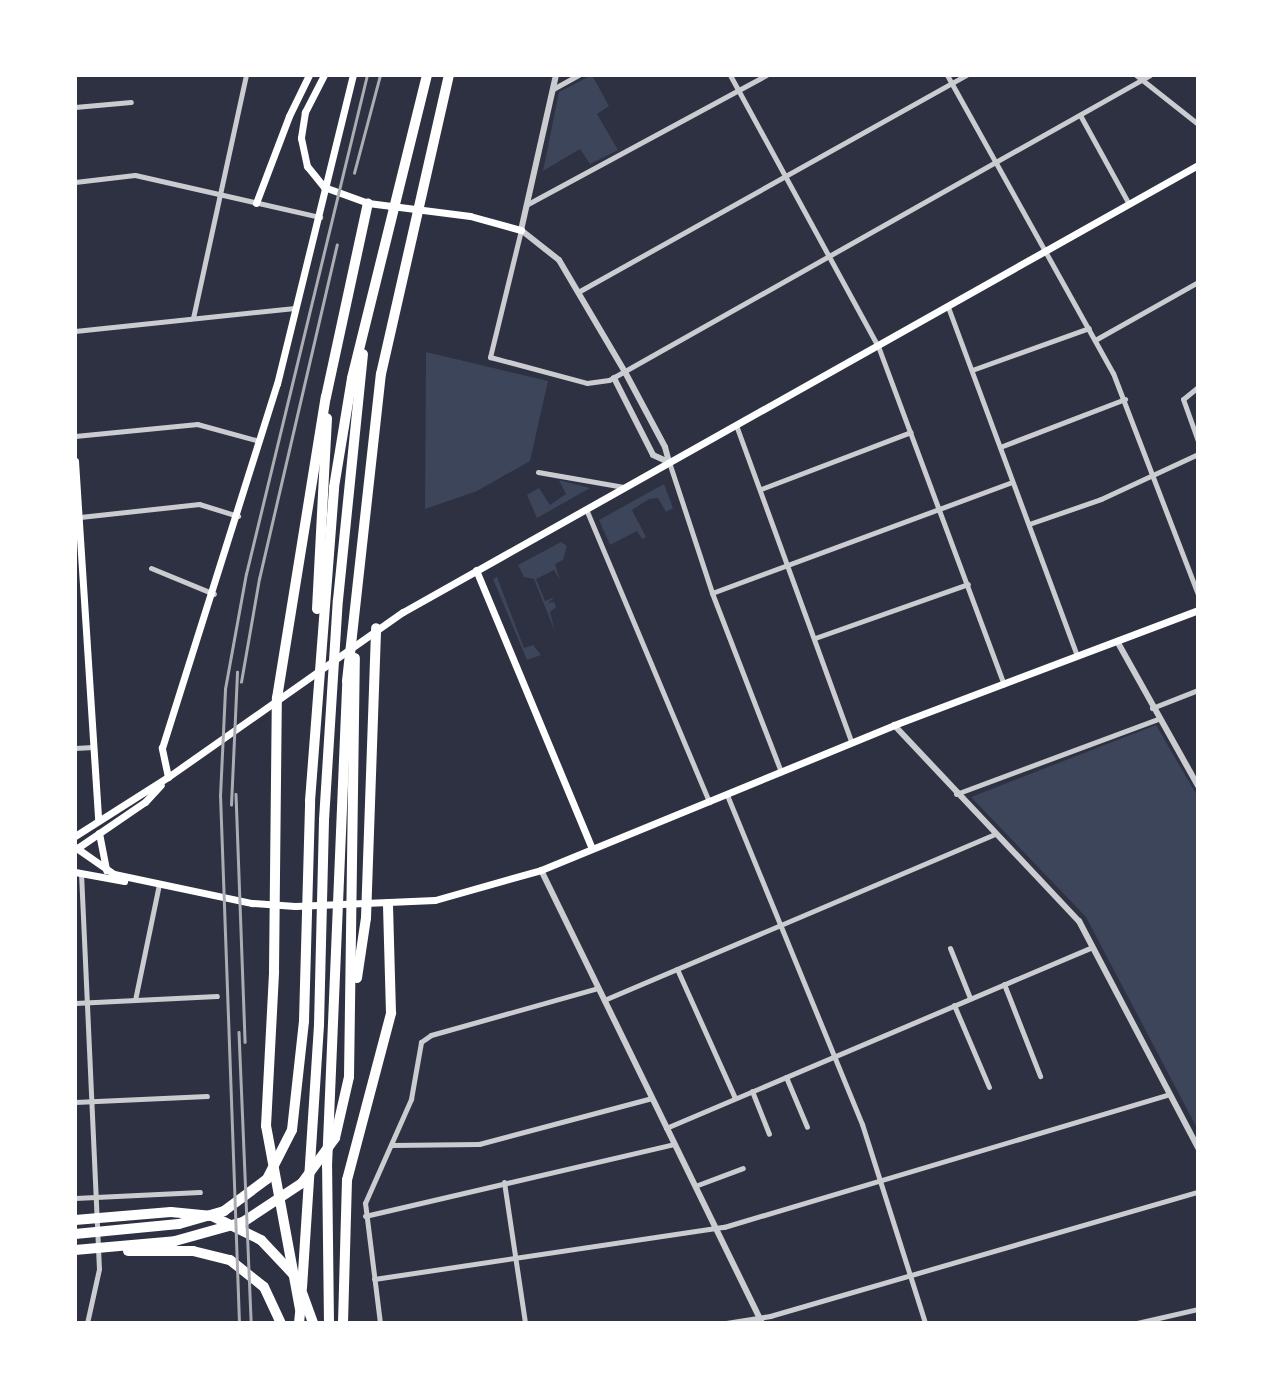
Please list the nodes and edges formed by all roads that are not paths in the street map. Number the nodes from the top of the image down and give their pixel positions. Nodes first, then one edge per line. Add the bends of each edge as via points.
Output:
1 (246, 75) edge
2 (310, 75) edge
3 (324, 75) edge
4 (353, 75) edge
5 (427, 75) edge
6 (449, 75) edge
7 (556, 75) edge
8 (578, 75) edge
9 (730, 75) edge
10 (766, 75) edge
11 (947, 75) edge
12 (967, 75) edge
13 (1150, 75) edge
14 (1138, 78) edge
15 (952, 83) junction
16 (553, 89) junction
17 (739, 91) junction
18 (131, 102) dead end
19 (75, 107) edge
20 (1080, 115) junction
21 (1198, 124) edge
22 (996, 162) junction
23 (1198, 165) edge
24 (787, 176) junction
25 (75, 181) edge
26 (220, 194) junction
27 (256, 203) junction
28 (368, 203) junction
29 (1129, 204) junction
30 (527, 205) junction
31 (320, 217) junction
32 (521, 230) junction
33 (1046, 251) junction
34 (830, 256) junction
35 (1198, 282) edge
36 (578, 292) junction
37 (948, 307) junction
38 (295, 308) junction
39 (192, 318) junction
40 (1089, 327) junction
41 (366, 329) junction
42 (75, 331) edge
43 (1095, 340) junction
44 (878, 346) junction
45 (972, 370) junction
46 (331, 372) junction
47 (625, 372) junction
48 (614, 378) junction
49 (1198, 387) edge
50 (1125, 399) junction
51 (736, 425) junction
52 (911, 432) junction
53 (75, 436) edge
54 (259, 441) junction
55 (1198, 441) edge
56 (1000, 447) junction
57 (1198, 454) edge
58 (75, 461) edge
59 (669, 462) junction
60 (538, 472) dead end
61 (1154, 476) junction
62 (1012, 482) junction
63 (624, 487) junction
64 (761, 489) junction
65 (586, 509) junction
66 (939, 509) junction
67 (238, 516) junction
68 (80, 517) junction
69 (1029, 524) junction
70 (788, 565) junction
71 (151, 568) dead end
72 (476, 570) junction
73 (79, 575) edge
74 (968, 584) junction
75 (712, 593) junction
76 (214, 594) junction
77 (1198, 595) edge
78 (1198, 610) edge
79 (376, 628) junction
80 (816, 638) junction
81 (354, 641) junction
82 (1117, 641) junction
83 (319, 644) junction
84 (1077, 656) junction
85 (1003, 684) junction
86 (1198, 690) edge
87 (277, 698) junction
88 (1152, 708) junction
89 (1158, 719) junction
90 (894, 725) junction
91 (852, 743) junction
92 (93, 747) junction
93 (75, 748) edge
94 (781, 772) junction
95 (169, 777) junction
96 (1198, 786) edge
97 (956, 793) junction
98 (727, 794) junction
99 (709, 802) junction
100 (98, 820) junction
101 (99, 833) junction
102 (996, 834) junction
103 (75, 836) edge
104 (76, 848) edge
105 (592, 848) junction
106 (106, 870) junction
107 (541, 870) junction
108 (78, 872) edge
109 (159, 884) junction
110 (384, 904) junction
111 (274, 906) junction
112 (780, 926) junction
113 (1092, 947) junction
114 (950, 948) dead end
115 (677, 970) junction
116 (1004, 984) junction
117 (598, 988) junction
118 (217, 996) dead end
119 (970, 999) junction
120 (135, 1000) junction
121 (604, 1000) junction
122 (87, 1002) junction
123 (352, 1002) junction
124 (75, 1003) edge
125 (954, 1005) junction
126 (834, 1056) junction
127 (1040, 1076) dead end
128 (786, 1077) junction
129 (989, 1087) dead end
130 (752, 1091) junction
131 (1170, 1094) junction
132 (207, 1096) dead end
133 (652, 1098) junction
134 (735, 1098) junction
135 (91, 1101) junction
136 (75, 1102) edge
137 (807, 1127) dead end
138 (666, 1128) junction
139 (769, 1134) dead end
140 (674, 1144) junction
141 (391, 1145) junction
142 (1198, 1148) edge
143 (743, 1168) dead end
144 (880, 1179) junction
145 (504, 1182) junction
146 (695, 1186) junction
147 (200, 1192) dead end
148 (1198, 1192) edge
149 (96, 1197) junction
150 (75, 1198) edge
151 (365, 1216) junction
152 (75, 1220) edge
153 (716, 1229) junction
154 (75, 1234) edge
155 (75, 1251) edge
156 (516, 1258) junction
157 (911, 1276) junction
158 (374, 1279) junction
159 (300, 1309) junction
160 (1198, 1309) edge
161 (761, 1320) edge
162 (87, 1323) edge
163 (281, 1323) edge
164 (299, 1323) edge
165 (313, 1323) edge
166 (329, 1323) edge
167 (344, 1323) edge
168 (380, 1323) edge
169 (525, 1323) edge
170 (726, 1323) edge
171 (925, 1323) edge
172 (1137, 1323) edge

1 - 26 street
2 - 27 main road
3 - 28 main road via 302,126 303,153 315,178 334,193
4 - 31 main road
5 - 41 highway
6 - 81 highway via 381,374 363,516
7 - 16 street
8 - 16 street
9 - 17 street
10 - 17 street
11 - 15 street
12 - 15 street
13 - 14 street
14 - 20 street
14 - 21 street
15 - 22 street
15 - 24 street
16 - 30 street
17 - 24 street
17 - 30 street
18 - 19 street
20 - 22 street
20 - 29 street
22 - 33 street
22 - 34 street
23 - 29 main road
24 - 34 street
24 - 36 street
25 - 26 street via 135,175
26 - 27 street
26 - 39 street
27 - 31 street
28 - 32 main road via 442,212
28 - 46 highway
29 - 33 main road
30 - 32 street
31 - 38 main road
32 - 36 street via 548,247
32 - 48 street via 489,358 587,383
33 - 37 main road
33 - 40 street
34 - 44 street
34 - 47 street
35 - 43 street
36 - 47 street
37 - 44 main road
37 - 45 street
38 - 39 street
38 - 54 main road
39 - 42 street
40 - 43 street
40 - 45 street
41 - 83 highway via 338,456
41 - 159 highway via 338,600 319,1025
43 - 50 street
44 - 51 main road
44 - 52 street
45 - 56 street
46 - 83 highway via 316,596
46 - 87 highway
47 - 48 street
47 - 59 street
48 - 59 street via 653,455
49 - 55 street via 1183,399
50 - 56 street
50 - 61 street
51 - 59 main road
51 - 64 street
52 - 64 street
52 - 66 street
53 - 54 street via 197,424
54 - 67 main road
56 - 62 street
57 - 61 street
58 - 68 main road
59 - 63 main road
59 - 75 street
60 - 63 street
61 - 69 street
61 - 77 street
62 - 66 street
62 - 69 street
63 - 65 main road
64 - 70 street
65 - 72 main road
65 - 99 street
66 - 70 street
66 - 74 street
67 - 68 street via 199,504
67 - 76 main road
68 - 73 main road
69 - 84 street
70 - 75 street
70 - 80 street
71 - 76 street
72 - 79 main road
72 - 105 main road
73 - 92 main road
74 - 80 street
74 - 85 street
75 - 94 street
76 - 95 main road via 162,748
78 - 82 main road
79 - 87 main road
79 - 123 highway via 366,918
80 - 91 street
81 - 123 highway
81 - 166 highway via 346,681 338,834 327,1190
82 - 84 main road
82 - 88 street
83 - 154 highway via 302,1052 292,1130 276,1166 245,1199 209,1217
84 - 85 main road
85 - 90 main road
86 - 88 street
87 - 95 main road
87 - 111 highway
88 - 89 street
89 - 96 street
89 - 97 street
90 - 91 main road
90 - 97 street
91 - 94 main road
92 - 93 street
92 - 100 main road
94 - 98 main road
95 - 100 main road
95 - 101 main road via 145,802
97 - 102 street
98 - 99 main road
98 - 112 street
99 - 105 main road
100 - 101 street
100 - 103 main road
101 - 104 main road
101 - 106 main road
102 - 112 street
102 - 113 street via 1079,921
104 - 106 main road
105 - 107 main road
106 - 109 main road
107 - 110 main road via 444,898
107 - 117 street
108 - 109 main road
108 - 122 street
109 - 111 main road
109 - 120 street
110 - 111 main road
110 - 167 highway via 391,1013 347,1180
111 - 159 highway via 266,1134
112 - 115 street
112 - 126 street
113 - 116 street
113 - 131 street
114 - 119 street
115 - 121 street
115 - 134 street
116 - 119 street
116 - 127 street
117 - 121 street
117 - 141 street via 423,1040 414,1091
118 - 120 street
119 - 125 street
120 - 122 street
121 - 133 street
122 - 124 street
122 - 135 street
123 - 155 highway via 346,1102 323,1159 302,1183 271,1207 198,1236
125 - 126 street
125 - 129 street
126 - 128 street
126 - 144 street
128 - 130 street
128 - 137 street
130 - 134 street
130 - 139 street
131 - 142 street
131 - 144 street
132 - 135 street
133 - 138 street
133 - 141 street via 479,1144
134 - 138 street
135 - 136 street
135 - 149 street
138 - 140 street
140 - 145 street via 536,1180
140 - 146 street
141 - 151 street via 368,1192
143 - 146 street
144 - 153 street
144 - 157 street
145 - 151 street
145 - 156 street
146 - 153 street
147 - 149 street
148 - 157 street
149 - 150 street
149 - 162 street via 99,1281
151 - 158 street
152 - 165 highway via 180,1212 235,1224 261,1240 287,1265
153 - 156 street
153 - 161 street
155 - 163 highway via 206,1252 235,1263 264,1287
156 - 158 street
156 - 169 street
157 - 161 street
157 - 171 street
158 - 168 street
159 - 164 highway
160 - 172 street
161 - 170 street

